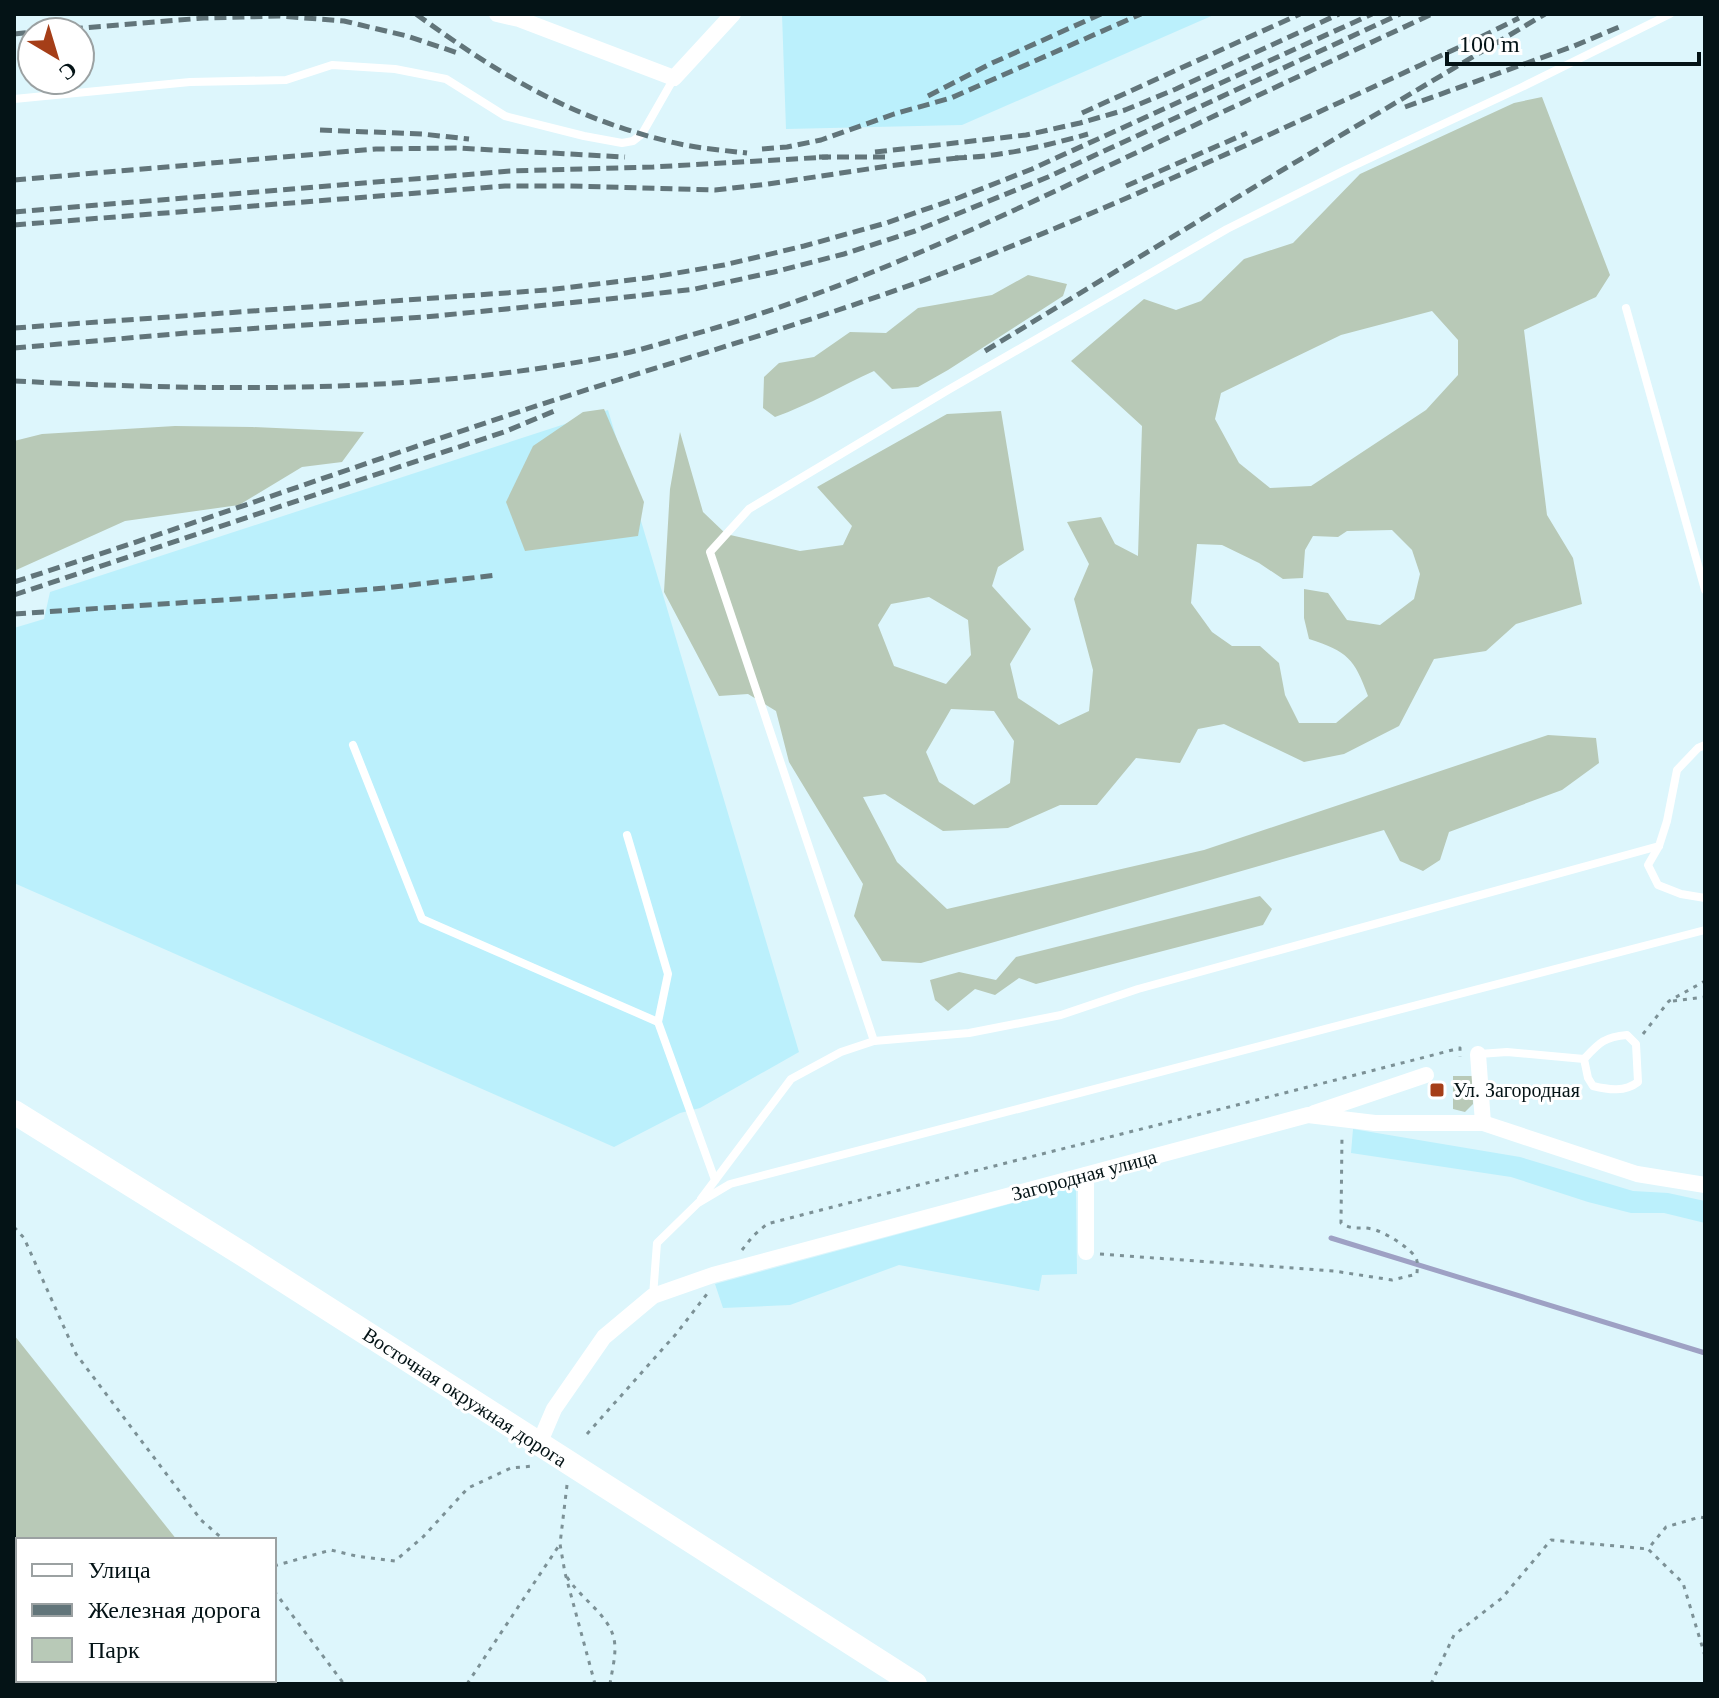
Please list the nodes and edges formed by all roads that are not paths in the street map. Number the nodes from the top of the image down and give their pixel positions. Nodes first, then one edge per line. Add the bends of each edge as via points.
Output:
1 (497, 14) edge
2 (733, 14) edge
3 (1670, 14) edge
4 (674, 78) junction
5 (14, 99) edge
6 (1626, 308) dead end
7 (1705, 590) edge
8 (353, 745) dead end
9 (1705, 745) edge
10 (627, 835) dead end
11 (1659, 846) junction
12 (1705, 898) edge
13 (1705, 930) edge
14 (658, 1022) junction
15 (874, 1041) junction
16 (1478, 1054) joint
17 (1584, 1059) junction
18 (1426, 1075) dead end
19 (14, 1112) edge
20 (1308, 1115) junction
21 (1483, 1123) junction
22 (1086, 1175) junction
23 (715, 1180) junction
24 (1705, 1185) edge
25 (698, 1203) junction
26 (1086, 1252) road end
27 (653, 1296) junction
28 (539, 1444) junction
29 (915, 1684) edge

1 - 4 street
2 - 4 street
3 - 15 lane via 1227,229 749,509 710,552
4 - 5 lane via 642,134 622,143 505,116 446,79 395,69 332,65 286,80 190,82
6 - 7 lane
8 - 14 lane via 422,919
9 - 11 lane via 1677,770
10 - 14 lane via 668,974
11 - 12 lane via 1648,865 1658,885
11 - 15 lane via 1138,989 1061,1015 969,1033
13 - 25 lane via 730,1184
14 - 23 lane
15 - 23 lane via 791,1079
16 - 17 lane
16 - 21 street
17 - 17 lane via 1593,1086 1608,1090 1638,1082 1636,1044 1627,1035 1610,1036
18 - 20 street
19 - 28 main road, Восточная окружная дорога
20 - 21 street, Загородная улица via 1375,1123
20 - 22 street, Загородная улица
21 - 24 street, Загородная улица via 1637,1174
22 - 26 street
22 - 27 street, Загородная улица via 713,1275
23 - 25 lane
25 - 27 lane via 657,1243
27 - 28 street, Загородная улица via 604,1337 554,1409
28 - 29 main road, Восточная окружная дорога

